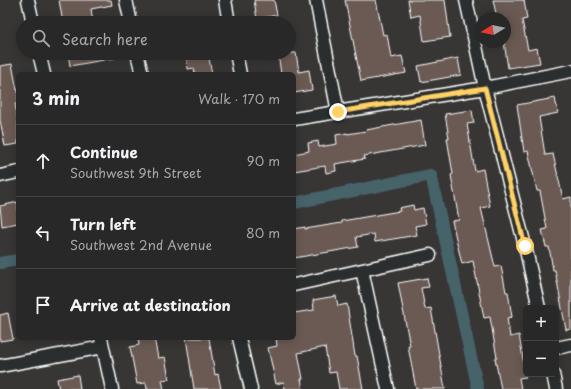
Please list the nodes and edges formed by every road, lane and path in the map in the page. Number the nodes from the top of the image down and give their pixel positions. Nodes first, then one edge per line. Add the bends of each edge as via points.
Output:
1 (28, 0) edge
2 (126, 0) edge
3 (225, 0) edge
4 (316, 0) edge
5 (466, 0) edge
6 (31, 16) edge
7 (129, 16) edge
8 (228, 16) edge
9 (41, 60) edge
10 (139, 60) edge
11 (237, 60) edge
12 (571, 71) edge
13 (44, 72) edge
14 (142, 72) edge
15 (240, 72) edge
16 (485, 88) junction
17 (338, 112) junction
18 (296, 119) edge
19 (16, 172) edge
20 (0, 176) edge
21 (430, 255) dead end
22 (362, 270) junction
23 (296, 285) edge
24 (538, 305) edge
25 (239, 340) edge
26 (102, 342) edge
27 (571, 345) edge
28 (559, 347) edge
29 (0, 366) edge
30 (554, 377) edge
31 (112, 389) edge
32 (251, 389) edge
33 (388, 389) edge
34 (556, 389) edge

1 - 6 street
2 - 7 street
3 - 8 street
4 - 17 street
5 - 16 street
9 - 13 street
10 - 14 street
11 - 15 street
12 - 16 street
16 - 17 street
16 - 24 street
17 - 18 street
19 - 20 street
21 - 22 street
22 - 23 street
22 - 33 street
25 - 32 street
26 - 29 street
26 - 31 street
27 - 28 street
30 - 34 street

